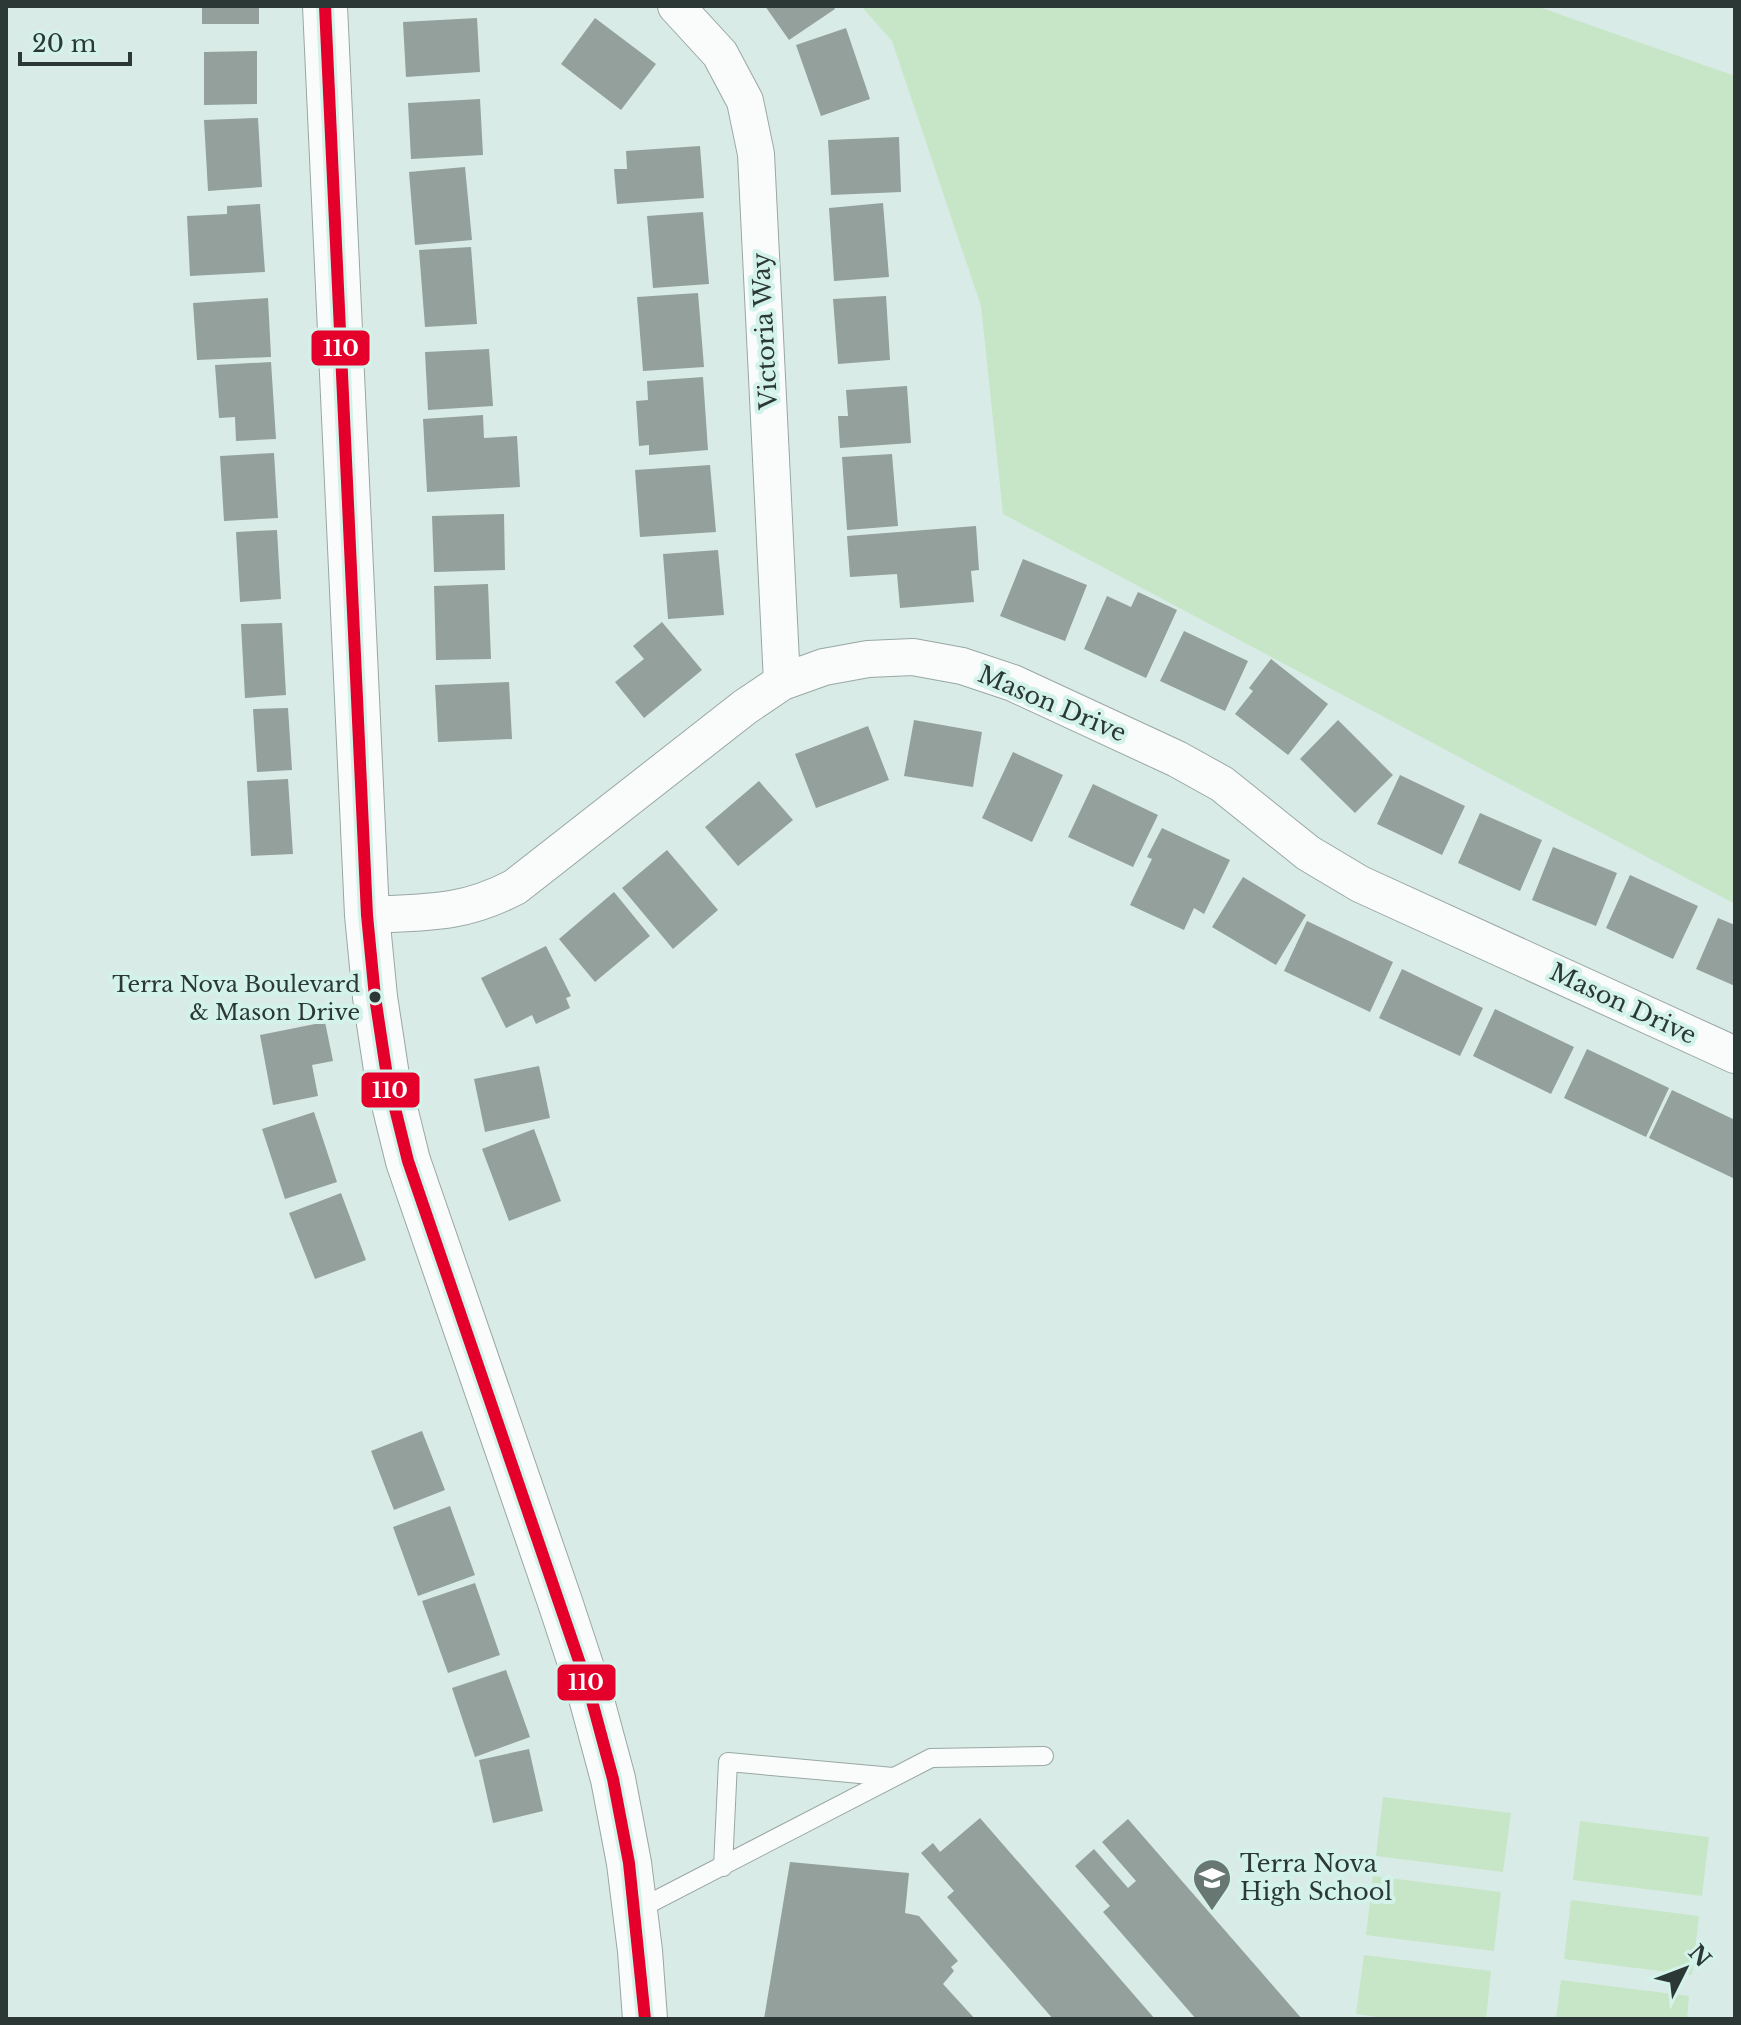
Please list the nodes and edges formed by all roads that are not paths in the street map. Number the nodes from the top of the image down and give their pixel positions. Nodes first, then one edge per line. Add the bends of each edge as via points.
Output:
1 (325, 6) edge
2 (676, 6) edge
3 (782, 682) junction
4 (367, 915) junction
5 (1735, 1055) edge
6 (1044, 1756) dead end
7 (893, 1777) junction
8 (723, 1867) junction
9 (635, 1911) junction
10 (645, 2019) edge

1 - 4 street
2 - 3 street, Victoria Way via 720,54 745,101 756,154
3 - 4 street, Mason Drive via 515,887 453,910
3 - 5 street, Mason Drive via 824,667 913,657 1013,683 1222,784 1308,853 1360,884
4 - 9 street via 387,1076 408,1161 589,1690 613,1779
6 - 7 lane via 931,1758
7 - 8 lane
7 - 8 lane via 728,1762
8 - 9 lane
9 - 10 street

